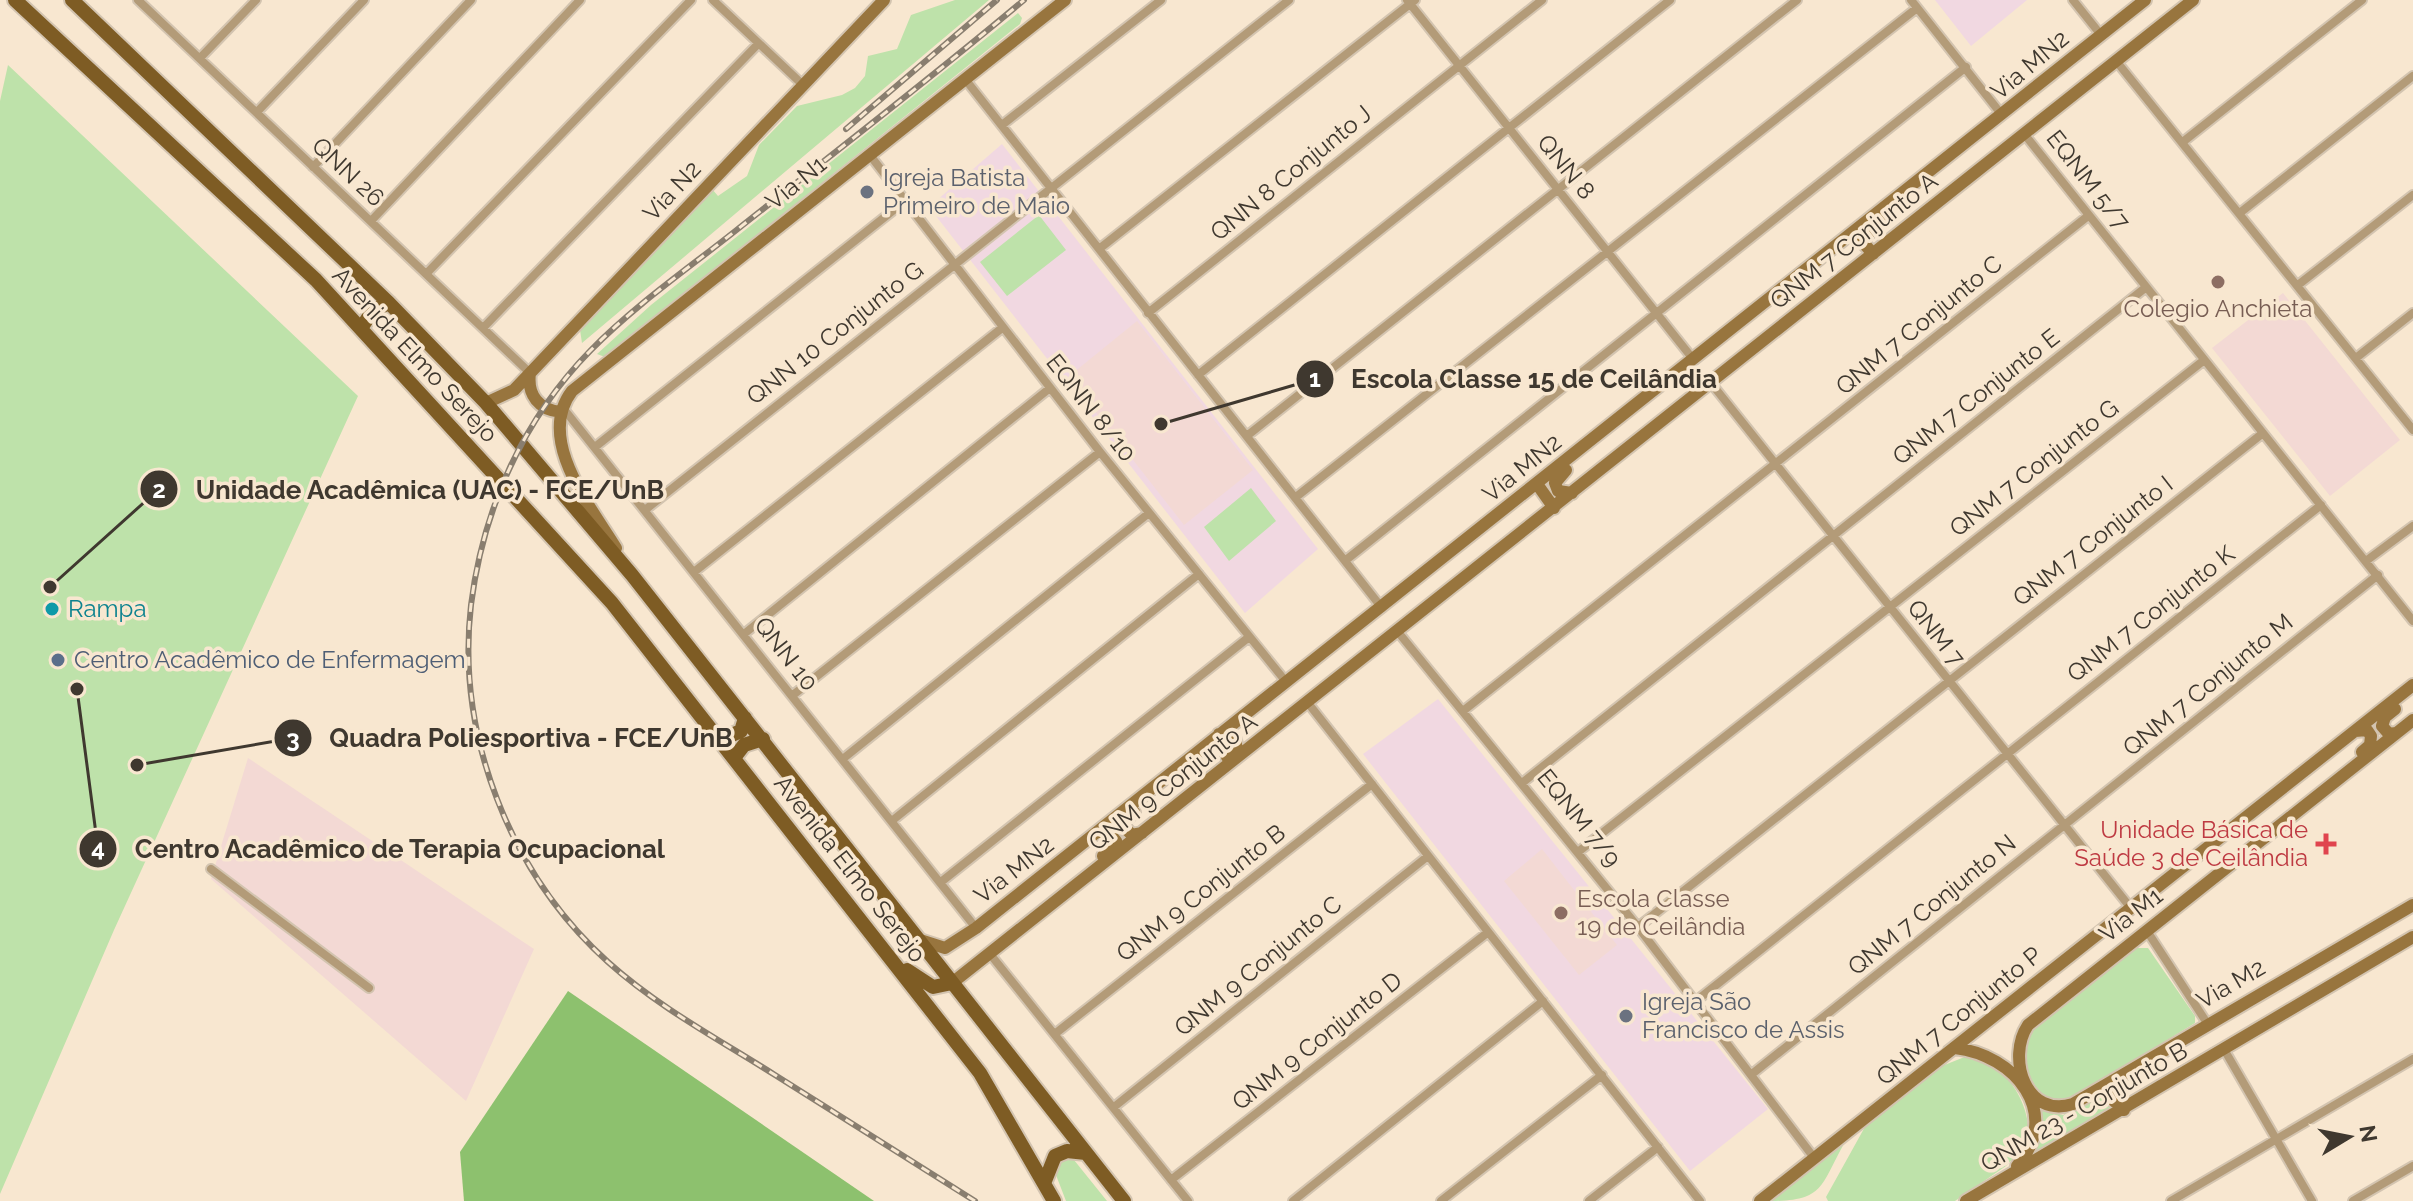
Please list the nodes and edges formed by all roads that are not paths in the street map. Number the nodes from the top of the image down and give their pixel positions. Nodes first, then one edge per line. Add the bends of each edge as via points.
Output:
1 (0, 0) edge
2 (15, 0) edge
3 (72, 0) edge
4 (256, 0) edge
5 (364, 0) edge
6 (471, 0) edge
7 (580, 0) edge
8 (691, 0) edge
9 (713, 0) edge
10 (884, 0) edge
11 (1065, 0) edge
12 (1161, 0) edge
13 (1289, 0) edge
14 (1542, 0) edge
15 (1670, 0) edge
16 (1797, 0) edge
17 (2073, 0) edge
18 (2145, 0) edge
19 (2362, 0) edge
20 (142, 1) edge
21 (1411, 1) edge
22 (2191, 1) edge
23 (1914, 4) edge
24 (29, 14) junction
25 (2101, 35) junction
26 (758, 44) junction
27 (200, 58) junction
28 (2117, 62) junction
29 (1459, 65) junction
30 (1966, 67) junction
31 (2413, 76) edge
32 (965, 79) junction
33 (803, 85) junction
34 (257, 112) junction
35 (2003, 116) junction
36 (1002, 125) junction
37 (1509, 128) junction
38 (2025, 135) junction
39 (2184, 141) junction
40 (869, 154) junction
41 (1937, 166) junction
42 (313, 167) junction
43 (1051, 187) junction
44 (1559, 189) junction
45 (2413, 195) edge
46 (905, 201) junction
47 (2241, 212) junction
48 (2088, 216) junction
49 (371, 221) junction
50 (1844, 242) junction
51 (1099, 249) junction
52 (1608, 251) junction
53 (1873, 254) junction
54 (1859, 264) junction
55 (953, 265) junction
56 (426, 274) junction
57 (2298, 285) junction
58 (2145, 288) junction
59 (389, 303) junction
60 (1148, 313) junction
61 (1657, 313) junction
62 (2413, 313) edge
63 (362, 327) junction
64 (483, 328) junction
65 (1002, 328) junction
66 (2356, 358) junction
67 (1693, 359) junction
68 (2203, 361) junction
69 (530, 373) junction
70 (1198, 375) junction
71 (1711, 383) junction
72 (1050, 388) junction
73 (1645, 397) junction
74 (486, 403) junction
75 (562, 410) junction
76 (2413, 428) edge
77 (2263, 433) junction
78 (1248, 435) junction
79 (595, 447) junction
80 (1100, 452) junction
81 (1775, 466) junction
82 (1537, 484) junction
83 (1572, 493) junction
84 (1296, 497) junction
85 (2321, 505) junction
86 (1554, 508) junction
87 (645, 510) junction
88 (1149, 513) junction
89 (2413, 526) edge
90 (1831, 538) junction
91 (1346, 560) junction
92 (2366, 561) junction
93 (694, 572) junction
94 (1199, 574) junction
95 (632, 575) junction
96 (2378, 575) junction
97 (1890, 606) junction
98 (1382, 608) junction
99 (2413, 621) edge
100 (1398, 632) junction
101 (744, 634) junction
102 (1249, 637) junction
103 (1948, 681) junction
104 (1287, 683) junction
105 (2413, 685) edge
106 (793, 695) junction
107 (2413, 695) edge
108 (1308, 703) junction
109 (1463, 711) junction
110 (745, 718) junction
111 (2413, 720) edge
112 (2355, 731) junction
113 (2396, 733) junction
114 (1219, 734) junction
115 (763, 739) junction
116 (720, 740) junction
117 (1200, 750) junction
118 (2005, 754) junction
119 (734, 758) junction
120 (844, 758) junction
121 (1209, 781) junction
122 (1522, 783) junction
123 (1372, 784) junction
124 (893, 820) junction
125 (2285, 821) junction
126 (2063, 826) junction
127 (1098, 832) junction
128 (1143, 833) junction
129 (1578, 852) junction
130 (1428, 856) junction
131 (211, 869) dead end
132 (941, 882) junction
133 (2413, 905) edge
134 (2130, 907) junction
135 (1033, 920) junction
136 (1638, 927) junction
137 (976, 928) junction
138 (2147, 931) junction
139 (1487, 933) junction
140 (2413, 937) edge
141 (919, 940) junction
142 (990, 954) junction
143 (896, 962) junction
144 (952, 983) junction
145 (369, 988) dead end
146 (1543, 1001) junction
147 (1696, 1001) junction
148 (2207, 1023) junction
149 (1056, 1033) junction
150 (1955, 1048) junction
151 (2225, 1051) junction
152 (2413, 1059) edge
153 (1752, 1074) junction
154 (1602, 1075) junction
155 (2112, 1081) junction
156 (2024, 1085) junction
157 (1114, 1107) junction
158 (2124, 1110) junction
159 (2275, 1140) junction
160 (1658, 1147) junction
161 (1086, 1153) junction
162 (1815, 1159) junction
163 (2413, 1166) edge
164 (2010, 1174) junction
165 (1171, 1180) junction
166 (1045, 1181) junction
167 (1700, 1200) edge
168 (1054, 1201) edge
169 (1124, 1201) edge
170 (1188, 1201) edge
171 (1293, 1201) edge
172 (1441, 1201) edge
173 (1589, 1201) edge
174 (1760, 1201) edge
175 (1966, 1201) edge
176 (2171, 1201) edge
177 (2312, 1201) edge
178 (2353, 1201) edge

1 - 24 main road
2 - 24 main road, Avenida Elmo Serejo
3 - 59 main road, Avenida Elmo Serejo
4 - 27 street
5 - 34 street
6 - 42 street
7 - 49 street
8 - 56 street
9 - 26 street
10 - 33 main road, Via N2
11 - 32 main road, Via N1
12 - 36 street
13 - 43 street, QNN 10 Conjunto G
14 - 29 street, QNN 8 Conjunto J
15 - 37 street
16 - 44 street
17 - 25 street
18 - 25 main road, Via MN2
19 - 39 street
20 - 27 street, QNN 26
21 - 29 street, QNN 8
21 - 51 street
22 - 28 main road, EQNM 5/7
23 - 30 street
23 - 52 street
24 - 63 main road, Avenida Elmo Serejo
25 - 35 main road, Via MN2
26 - 33 street
26 - 64 street
27 - 34 street, QNN 26
28 - 38 main road, EQNM 5/7
28 - 39 street
29 - 37 street, QNN 8
29 - 60 street, QNN 8 Conjunto J
30 - 35 street
30 - 61 street
31 - 47 street
32 - 36 street
32 - 40 main road, Via N1
33 - 69 main road, Via N2
34 - 42 street, QNN 26
35 - 41 main road, Via MN2
36 - 43 street
37 - 44 street, QNN 8
37 - 70 street
38 - 48 street, EQNM 5/7
38 - 53 main road, QNM 7 Conjunto A
39 - 47 street
40 - 46 street, EQNN 8/10
40 - 75 main road, Via N1 via 585,380
41 - 50 main road, Via MN2
41 - 53 main road via 1861,240
42 - 49 street, QNN 26
43 - 51 street
43 - 55 street, QNN 10 Conjunto G
44 - 52 street, QNN 8
44 - 78 street
45 - 57 street
46 - 55 street, EQNN 8/10
46 - 79 street
47 - 57 street
48 - 58 street, EQNM 5/7
48 - 81 street, QNM 7 Conjunto C
49 - 56 street, QNN 26
50 - 54 main road
50 - 67 main road, Via MN2
51 - 60 street
52 - 61 street, QNN 8
52 - 84 street
53 - 54 main road, QNM 7 Conjunto A
54 - 71 main road, QNM 7 Conjunto A
55 - 65 street, EQNN 8/10
55 - 87 street, QNN 10 Conjunto G
56 - 64 street, QNN 26
57 - 66 street
58 - 68 street, EQNM 5/7
58 - 90 street, QNM 7 Conjunto E
59 - 63 main road via 373,310
59 - 74 main road, Avenida Elmo Serejo
60 - 70 street
61 - 67 street, QNN 8
61 - 91 street
62 - 66 street
63 - 116 main road, Avenida Elmo Serejo via 612,603
64 - 69 street, QNN 26
65 - 72 street, EQNN 8/10
65 - 93 street
66 - 76 street
67 - 73 main road, Via MN2
68 - 77 street, EQNM 5/7
68 - 97 street, QNM 7 Conjunto G
69 - 74 main road, Via N2 via 505,396
69 - 75 main road via 534,399 543,408
70 - 78 street
71 - 81 street, QNM 7
71 - 83 main road, QNM 7 Conjunto A
72 - 80 street, EQNN 8/10
72 - 101 street
73 - 82 main road, Via MN2
73 - 83 main road via 1556,478 1558,491
74 - 95 main road, Avenida Elmo Serejo
75 - 79 street, QNN 10
75 - 95 main road, Avenida Elmo Serejo via 561,441 573,475
77 - 85 street, EQNM 5/7
77 - 103 street, QNM 7 Conjunto I
78 - 84 street
79 - 87 street, QNN 10
80 - 88 street, EQNN 8/10
80 - 106 street
81 - 90 street, QNM 7
81 - 109 street, QNM 7 Conjunto C
82 - 86 main road
82 - 98 main road, Via MN2
83 - 86 main road, QNM 7 Conjunto A
84 - 91 street
85 - 92 street, EQNM 5/7
85 - 118 street, QNM 7 Conjunto K
86 - 100 main road, QNM 7 Conjunto A
87 - 93 street, QNN 10
88 - 94 street, EQNN 8/10
88 - 120 street
89 - 92 street
90 - 97 street, QNM 7
90 - 122 street, QNM 7 Conjunto E
91 - 98 street
92 - 96 street, EQNM 5/7
93 - 101 street, QNN 10
94 - 102 street, EQNN 8/10
94 - 124 street
95 - 110 main road, Avenida Elmo Serejo
96 - 99 street, EQNM 5/7
96 - 126 street, QNM 7 Conjunto M
97 - 103 street, QNM 7
97 - 129 street, QNM 7 Conjunto G
98 - 104 main road, Via MN2
100 - 108 main road
100 - 109 street, EQNM 7/9
101 - 106 street, QNN 10
102 - 104 street, EQNN 8/10
102 - 132 street
103 - 118 street, QNM 7
103 - 136 street, QNM 7 Conjunto I
104 - 114 main road, Via MN2
105 - 112 main road, QNM 7 Conjunto P
106 - 120 street, QNN 10
107 - 113 main road via 2383,720 2386,732
108 - 121 main road, QNM 9 Conjunto A
108 - 123 street
109 - 122 street, EQNM 7/9
110 - 115 main road, Avenida Elmo Serejo
110 - 116 main road via 741,731
111 - 113 main road, Via M1
112 - 125 main road via 2370,733 2370,745 2308,794
112 - 134 main road, QNM 7 Conjunto P
113 - 125 main road, Via M1
114 - 117 main road, Via MN2
114 - 121 main road via 1232,737 1237,749 1214,769
115 - 119 main road via 744,745
115 - 141 main road, Avenida Elmo Serejo
116 - 119 main road, Avenida Elmo Serejo
117 - 127 main road, Via MN2
117 - 128 main road via 1176,779 1125,820 1129,833
118 - 126 street, QNM 7
118 - 147 street, QNM 7 Conjunto K
119 - 143 main road, Avenida Elmo Serejo
120 - 124 street, QNN 10
121 - 128 main road, QNM 9 Conjunto A
122 - 129 street, EQNM 7/9
123 - 130 street
123 - 149 street, QNM 9 Conjunto B
124 - 132 street, QNN 10
125 - 138 main road, Via M1
126 - 134 street, QNM 7
126 - 153 street, QNM 7 Conjunto N
127 - 135 main road via 1112,833 1113,848 1064,886
127 - 137 main road, Via MN2
128 - 135 main road, QNM 9 Conjunto A
129 - 136 street, EQNM 7/9
130 - 139 street
130 - 157 street, QNM 9 Conjunto C
131 - 145 street
132 - 137 street, QNN 10
133 - 148 main road, Via M2
134 - 150 main road, QNM 7 Conjunto P
135 - 142 main road, QNM 9 Conjunto A
136 - 147 street, EQNM 7/9
137 - 141 main road, Via MN2 via 945,948
138 - 148 street
138 - 156 main road, Via M1 via 2028,1025 2018,1046
139 - 146 street
139 - 165 street, QNM 9 Conjunto D
140 - 151 main road, QNM 23 - Conjunto B
141 - 144 main road, Avenida Elmo Serejo
142 - 144 main road, QNM 9 Conjunto A
142 - 149 street
143 - 144 main road via 933,987
143 - 166 main road, Avenida Elmo Serejo via 980,1073
144 - 161 main road, Avenida Elmo Serejo
146 - 154 street
146 - 171 street
147 - 153 street, EQNM 7/9
148 - 155 main road, Via M2
149 - 157 street
150 - 156 main road via 1994,1057
150 - 162 main road, QNM 7 Conjunto P
151 - 158 main road, QNM 23 - Conjunto B
151 - 159 street
152 - 159 street
153 - 162 street, EQNM 7/9
154 - 160 street
154 - 172 street
155 - 156 main road, Via M2 via 2073,1104 2055,1108
155 - 158 main road via 2113,1100
156 - 164 main road via 2034,1136
157 - 165 street
158 - 164 main road, QNM 23 - Conjunto B
159 - 176 street
159 - 177 street
160 - 167 street
160 - 173 street
161 - 166 main road via 1055,1156
161 - 169 main road, Avenida Elmo Serejo
162 - 174 main road
163 - 178 street
164 - 175 main road, QNM 23 - Conjunto B
165 - 170 street
166 - 168 main road, Avenida Elmo Serejo

